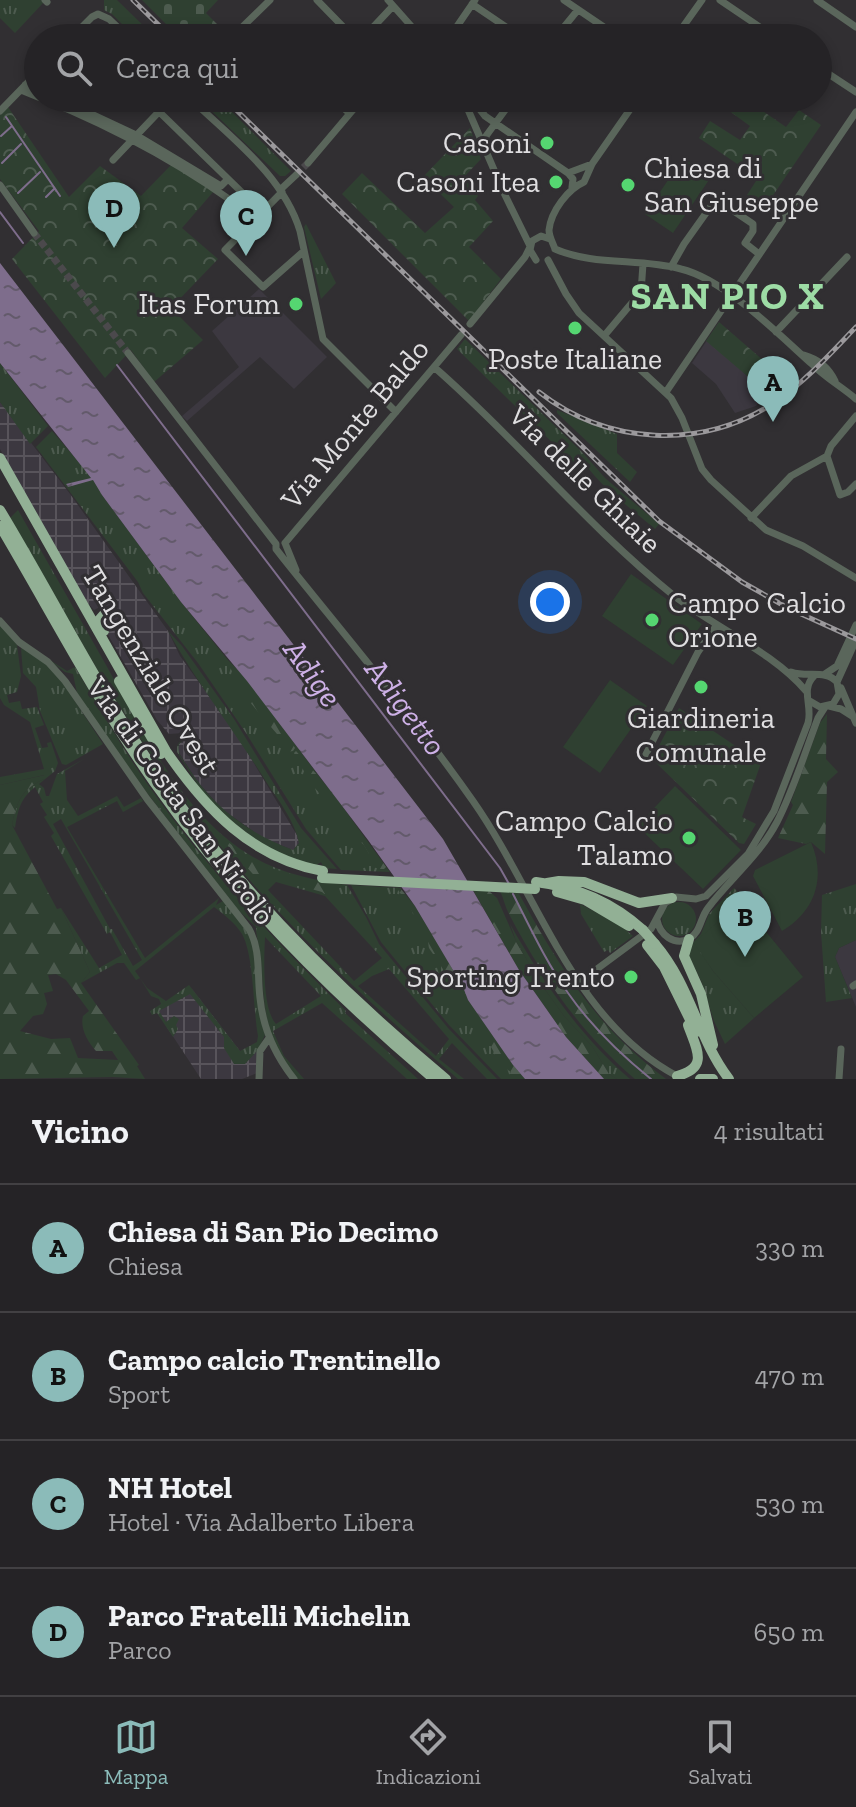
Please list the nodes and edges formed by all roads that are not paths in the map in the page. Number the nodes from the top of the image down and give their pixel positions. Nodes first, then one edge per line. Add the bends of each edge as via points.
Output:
1 (270, 0) edge
2 (317, 0) edge
3 (564, 0) edge
4 (702, 0) edge
5 (720, 0) edge
6 (817, 0) edge
7 (474, 2) edge
8 (390, 3) edge
9 (577, 11) junction
10 (87, 24) edge
11 (114, 24) edge
12 (245, 24) edge
13 (340, 24) edge
14 (374, 24) edge
15 (409, 24) edge
16 (459, 24) edge
17 (503, 24) edge
18 (566, 24) edge
19 (598, 24) edge
20 (685, 24) edge
21 (755, 24) edge
22 (856, 27) edge
23 (832, 76) edge
24 (23, 87) edge
25 (856, 92) edge
26 (0, 111) edge
27 (73, 112) edge
28 (85, 112) edge
29 (159, 112) joint
30 (204, 112) edge
31 (469, 112) edge
32 (480, 112) edge
33 (504, 112) edge
34 (628, 112) edge
35 (856, 112) edge
36 (349, 113) edge
37 (496, 124) junction
38 (134, 137) junction
39 (194, 146) junction
40 (486, 148) junction
41 (113, 160) dead end
42 (179, 162) junction
43 (308, 163) tunnel mouth
44 (592, 164) junction
45 (568, 173) junction
46 (296, 175) tunnel mouth
47 (228, 179) junction
48 (0, 185) edge
49 (572, 187) junction
50 (282, 190) junction
51 (262, 212) junction
52 (256, 219) junction
53 (34, 233) tunnel mouth
54 (550, 239) junction
55 (530, 246) junction
56 (555, 249) junction
57 (304, 251) junction
58 (759, 254) junction
59 (847, 257) dead end
60 (536, 260) junction
61 (548, 260) junction
62 (643, 264) junction
63 (671, 267) junction
64 (515, 270) junction
65 (732, 296) junction
66 (470, 324) dead end
67 (776, 332) junction
68 (461, 335) dead end
69 (604, 336) junction
70 (128, 353) tunnel mouth
71 (434, 367) junction
72 (666, 392) junction
73 (856, 399) edge
74 (396, 412) junction
75 (856, 416) edge
76 (827, 456) junction
77 (0, 458) edge
78 (0, 470) edge
79 (856, 484) edge
80 (22, 503) junction
81 (751, 518) junction
82 (2, 519) edge
83 (281, 546) junction
84 (856, 578) edge
85 (106, 612) dead end
86 (0, 621) edge
87 (856, 625) edge
88 (716, 626) junction
89 (856, 640) edge
90 (789, 672) junction
91 (122, 673) junction
92 (825, 674) junction
93 (814, 676) junction
94 (838, 684) junction
95 (806, 691) junction
96 (808, 700) junction
97 (827, 707) junction
98 (855, 720) edge
99 (644, 758) dead end
100 (323, 874) junction
101 (540, 885) junction
102 (672, 898) junction
103 (685, 898) junction
104 (701, 919) junction
105 (657, 920) junction
106 (667, 937) junction
107 (646, 938) junction
108 (689, 939) junction
109 (597, 969) junction
110 (576, 976) junction
111 (586, 990) junction
112 (685, 1007) junction
113 (269, 1038) junction
114 (841, 1049) dead end
115 (716, 1059) junction
116 (680, 1078) edge
117 (259, 1079) edge
118 (294, 1079) edge
119 (434, 1079) edge
120 (446, 1079) edge
121 (700, 1079) edge
122 (713, 1079) edge
123 (721, 1079) edge
124 (729, 1079) edge
125 (839, 1079) edge

1 - 12 street
2 - 13 street
3 - 9 street
4 - 20 street
5 - 21 street
6 - 22 street
7 - 16 street
7 - 17 street
8 - 14 street
8 - 15 street
9 - 18 street
9 - 19 street
10 - 11 street via 98,14
23 - 25 street
24 - 26 street
27 - 38 street
28 - 38 street
29 - 38 street
29 - 39 street
30 - 50 street
31 - 40 street
32 - 37 street
33 - 37 street
34 - 44 street
35 - 58 street
36 - 43 street
37 - 40 street via 486,136
37 - 45 street
38 - 41 street
38 - 42 street
39 - 42 street
39 - 47 street
40 - 55 street
42 - 47 street via 221,186
42 - 52 street
44 - 45 street
44 - 49 street via 584,182
45 - 49 street
46 - 50 street
47 - 51 street
48 - 53 street
49 - 54 street via 552,220
50 - 51 street
50 - 57 street via 296,216
51 - 52 street
52 - 57 street via 225,250 263,287
54 - 55 street via 538,237
54 - 56 street
55 - 60 street
55 - 64 street
56 - 61 street
56 - 62 street
57 - 74 street via 323,339
58 - 63 street via 745,243 753,224 717,199
58 - 65 street
59 - 67 street
60 - 61 street
60 - 64 street
61 - 69 street via 573,305
62 - 63 street
62 - 69 street via 641,292
63 - 65 street via 701,275
64 - 66 street
65 - 67 street
65 - 72 street
67 - 73 street
68 - 71 street, Via Monte Baldo
69 - 72 street
70 - 83 street
71 - 74 street, Via Monte Baldo
71 - 88 street, Via delle Ghiaie via 621,549
72 - 81 street via 702,469
74 - 83 street, Via Monte Baldo
75 - 76 street
76 - 79 street via 840,495
76 - 81 street via 782,484
77 - 80 highway, Tangenziale Ovest
78 - 80 highway, Tangenziale Ovest
80 - 91 highway, Tangenziale Ovest
80 - 100 highway, Tangenziale Ovest via 143,724 196,804 255,854 280,866
81 - 84 street
82 - 119 highway via 115,723 179,815 284,938
82 - 120 highway via 135,741 187,813 298,942
83 - 110 street via 474,802
85 - 91 highway via 100,625
86 - 113 street, Via di Costa San Nicolò via 65,681 139,788 249,929 257,949
87 - 92 street via 837,666
88 - 90 street, Via delle Ghiaie
88 - 99 street
89 - 94 street
90 - 93 street, Via delle Ghiaie
90 - 95 street, Via delle Ghiaie
91 - 100 highway, Tangenziale Ovest via 166,751 203,801 233,831 265,852
92 - 93 street
92 - 94 street
93 - 95 street
94 - 97 street via 838,698
94 - 98 street
95 - 96 street
96 - 97 street
96 - 103 street via 808,723 762,833 715,890
97 - 98 street via 841,709
97 - 104 street via 768,839
100 - 101 highway, Tangenziale Ovest, bridge
101 - 102 highway via 584,882 639,903
101 - 107 highway, Tangenziale Ovest via 585,900
102 - 103 street
102 - 105 street
103 - 104 street via 696,905
104 - 108 street
105 - 106 street
105 - 107 street
106 - 107 street
106 - 108 street
107 - 109 street
107 - 112 highway, Tangenziale Ovest
107 - 115 highway, Tangenziale Ovest via 670,962
108 - 115 highway via 684,956 701,994
109 - 110 street
109 - 111 street
110 - 111 street
111 - 116 street via 624,1035
112 - 116 highway via 699,1051 698,1061
112 - 123 highway, Tangenziale Ovest
113 - 117 street, Via di Costa San Nicolò via 260,1051
113 - 118 street, Via di Costa San Nicolò
114 - 125 street
115 - 124 highway, Tangenziale Ovest
121 - 122 highway

